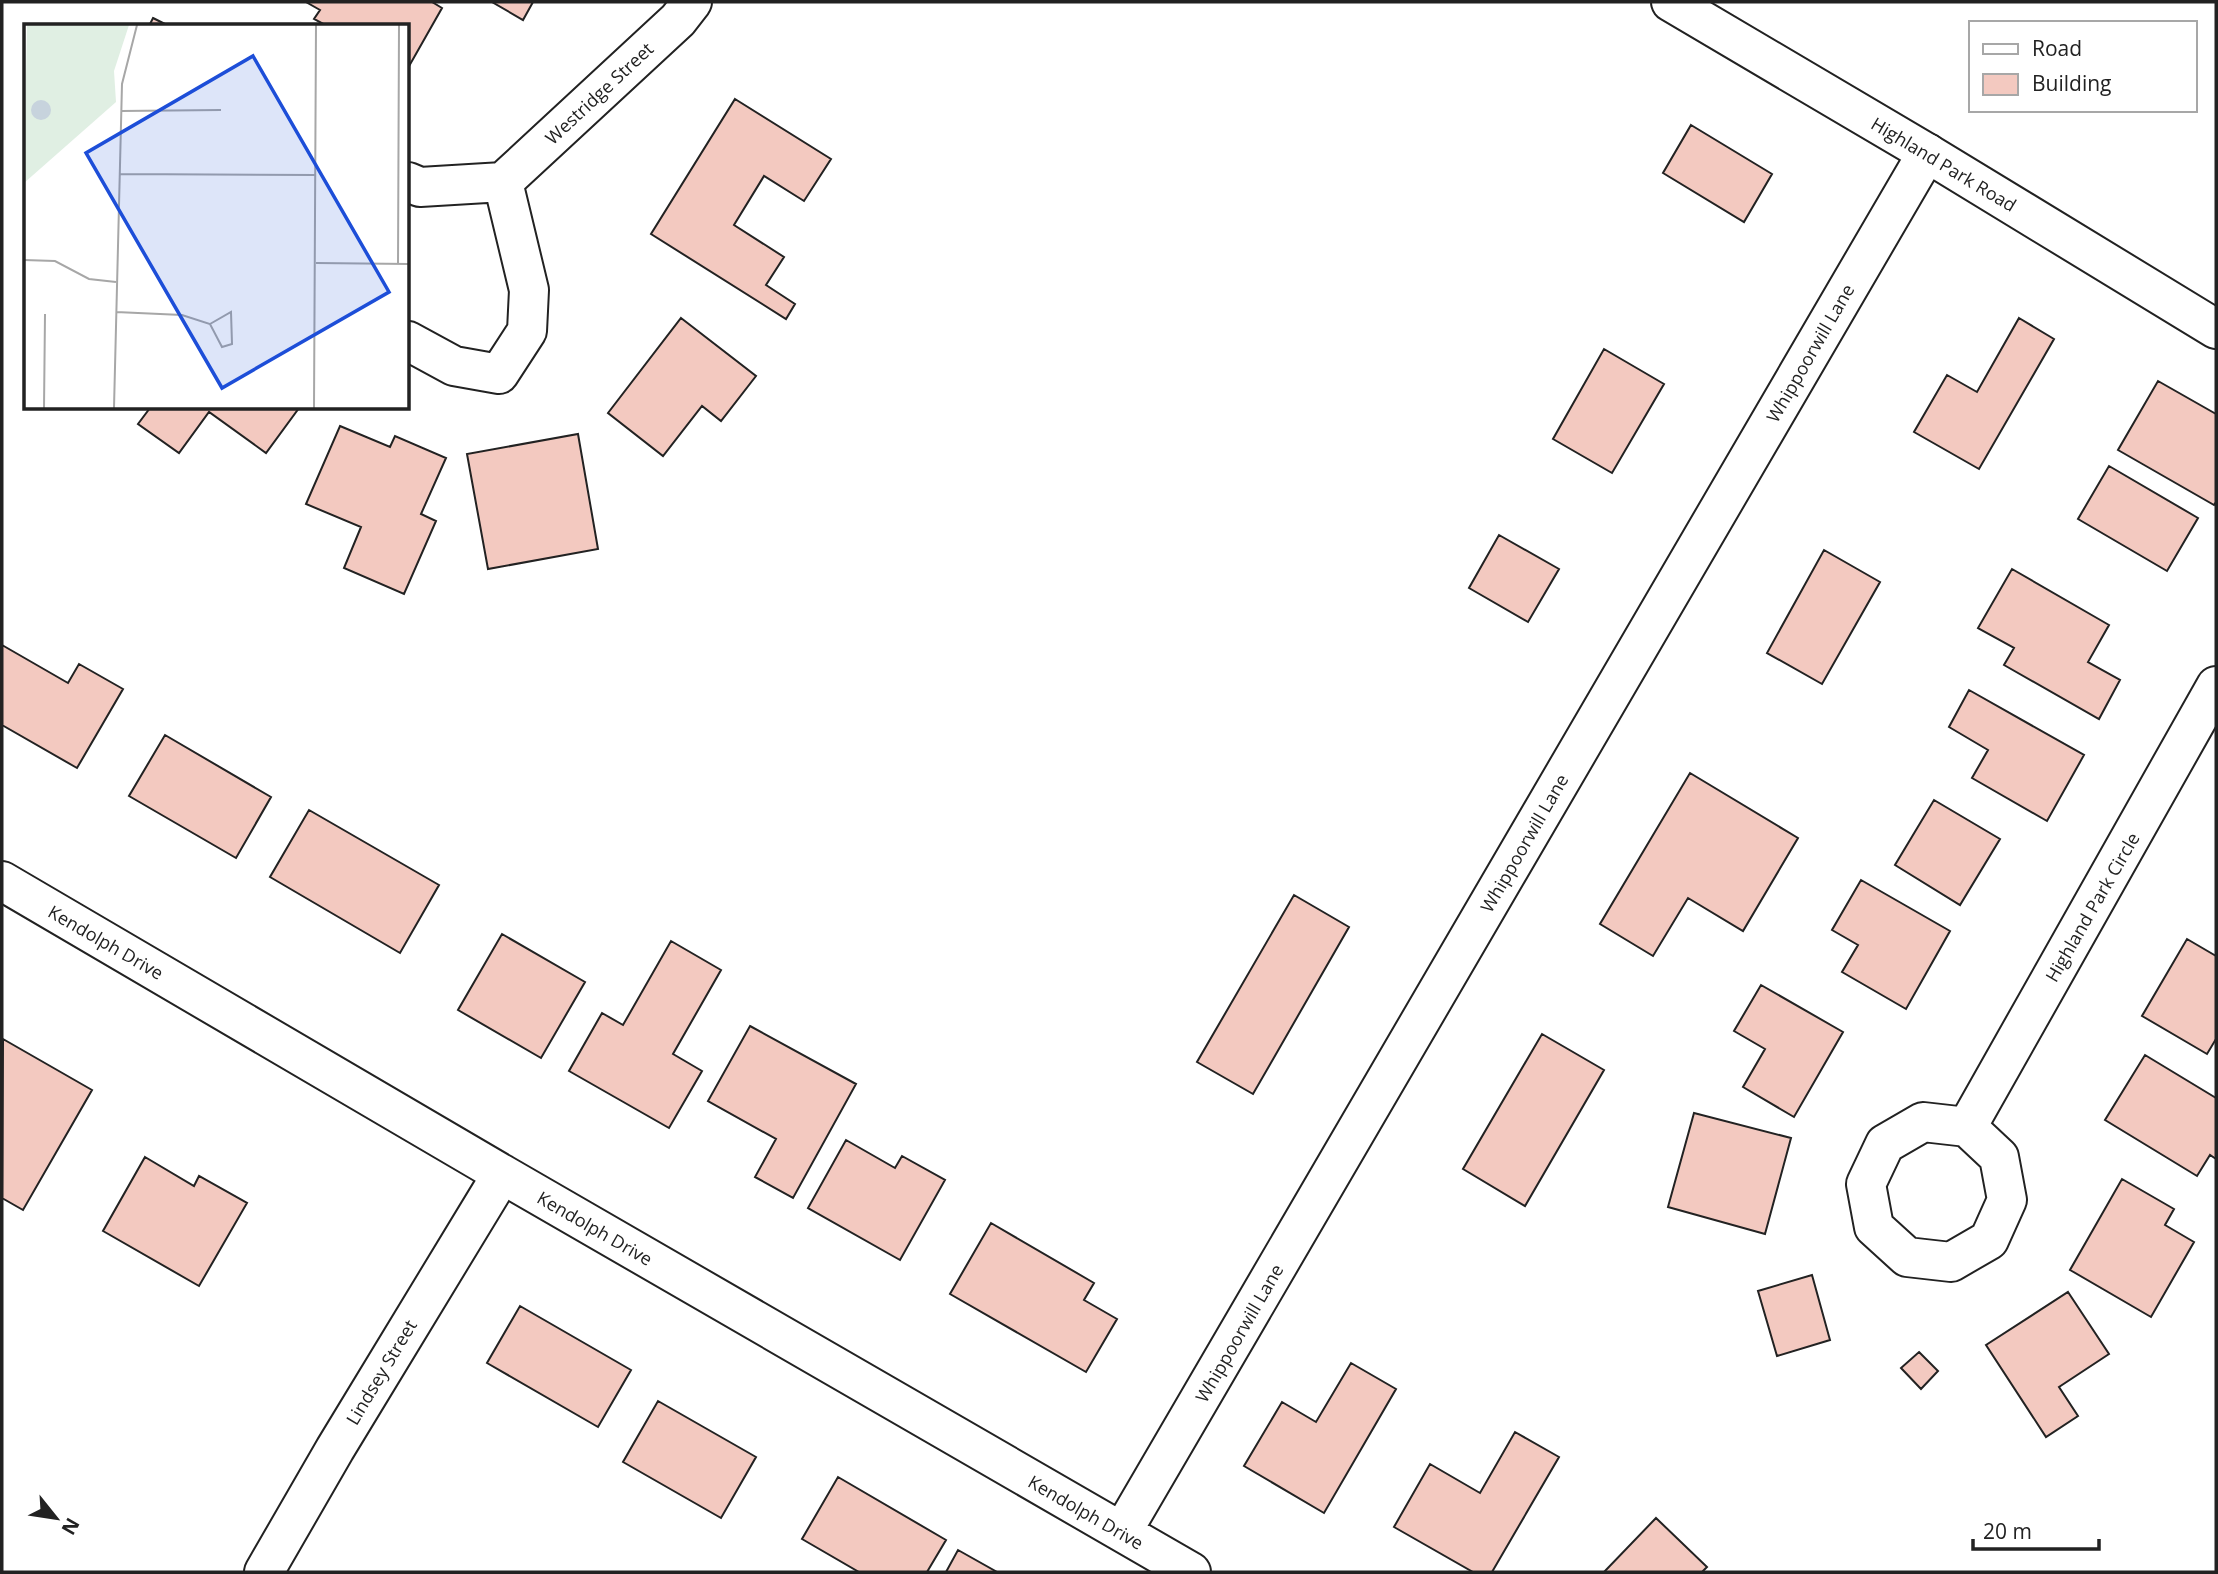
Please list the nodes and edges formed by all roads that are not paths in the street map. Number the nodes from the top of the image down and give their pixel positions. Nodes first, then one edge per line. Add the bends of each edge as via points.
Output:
1 (692, 2) edge
2 (1671, 2) edge
3 (1927, 153) junction
4 (410, 182) edge
5 (503, 182) junction
6 (2216, 329) edge
7 (410, 342) edge
8 (2216, 686) edge
9 (2, 881) edge
10 (1967, 1127) dead end
11 (502, 1174) junction
12 (1122, 1532) junction
13 (264, 1572) edge
14 (1191, 1572) edge

1 - 5 street, Westridge Street
2 - 3 street, Highland Park Road
3 - 6 street, Highland Park Road
3 - 12 street, Whippoorwill Lane
4 - 5 street via 420,187
5 - 7 street via 529,290 527,331 499,374 454,366
8 - 10 street, Highland Park Circle
9 - 11 street, Kendolph Drive
11 - 12 street, Kendolph Drive
11 - 13 street, Lindsey Street
12 - 14 street, Kendolph Drive

